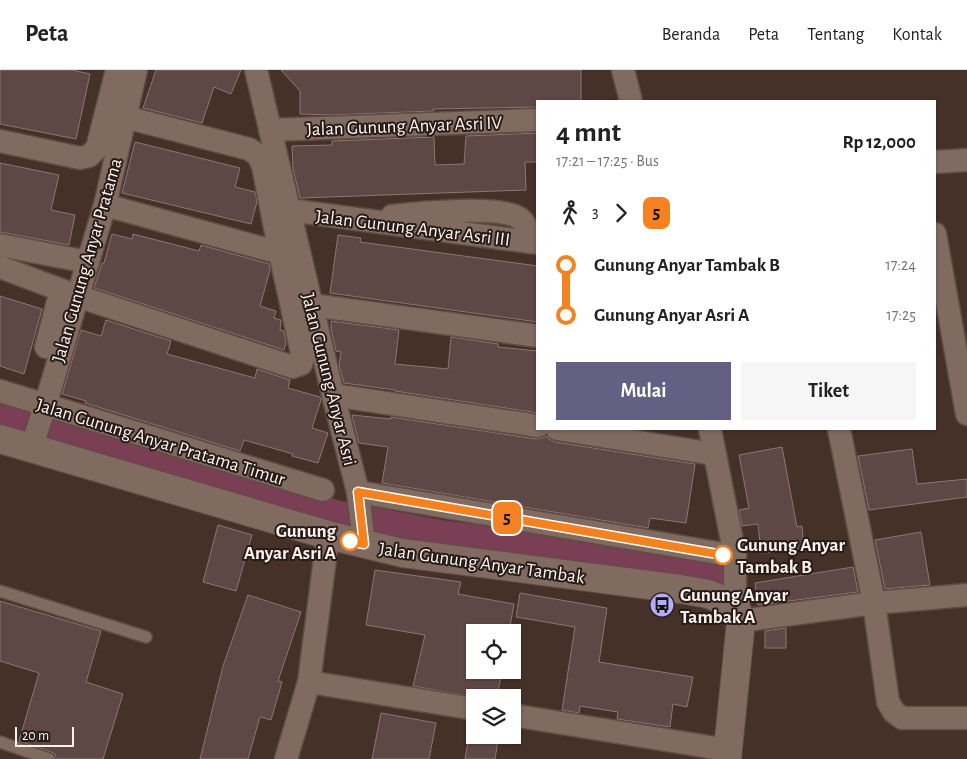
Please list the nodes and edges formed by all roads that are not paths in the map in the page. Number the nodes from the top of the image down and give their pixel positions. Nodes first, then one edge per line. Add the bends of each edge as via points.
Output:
1 (117, 70) edge
2 (136, 70) edge
3 (256, 70) edge
4 (623, 70) edge
5 (631, 100) edge
6 (125, 117) junction
7 (536, 120) edge
8 (270, 130) junction
9 (0, 140) edge
10 (967, 160) edge
11 (936, 162) edge
12 (105, 205) junction
13 (289, 210) junction
14 (936, 240) edge
15 (534, 242) edge
16 (0, 245) edge
17 (280, 253) junction
18 (88, 262) junction
19 (0, 267) edge
20 (69, 293) junction
21 (312, 305) junction
22 (536, 336) edge
23 (0, 391) edge
24 (333, 395) junction
25 (967, 414) edge
26 (28, 426) edge
27 (536, 426) edge
28 (563, 430) edge
29 (710, 430) edge
30 (839, 430) edge
31 (714, 454) junction
32 (323, 490) dead end
33 (358, 496) junction
34 (328, 535) junction
35 (363, 535) junction
36 (735, 556) junction
37 (0, 591) edge
38 (967, 595) edge
39 (874, 603) junction
40 (738, 613) junction
41 (146, 637) dead end
42 (309, 682) junction
43 (466, 708) edge
44 (521, 717) edge
45 (967, 718) edge
46 (0, 742) edge
47 (728, 755) edge
48 (49, 759) edge
49 (286, 759) edge

1 - 9 street via 97,148 89,156 80,158
2 - 6 street, Jalan Gunung Anyar Pratama
3 - 8 street, Jalan Gunung Anyar Asri
4 - 5 street
6 - 12 street, Jalan Gunung Anyar Pratama
6 - 17 street via 258,154
7 - 8 street, Jalan Gunung Anyar Asri IV
8 - 13 street, Jalan Gunung Anyar Asri
10 - 11 street
12 - 17 street
12 - 18 street, Jalan Gunung Anyar Pratama
13 - 15 street, Jalan Gunung Anyar Asri III
13 - 21 street, Jalan Gunung Anyar Asri
14 - 25 street
16 - 18 street
17 - 20 street via 303,358 293,367
18 - 20 street, Jalan Gunung Anyar Pratama
19 - 20 street
20 - 26 street, Jalan Gunung Anyar Pratama
21 - 22 street
21 - 24 street, Jalan Gunung Anyar Asri
23 - 26 street, Jalan Gunung Anyar Pratama Timur
24 - 27 street
24 - 33 street, Jalan Gunung Anyar Asri
26 - 32 street, Jalan Gunung Anyar Pratama Timur
26 - 34 street, Jalan Gunung Anyar Tambak
28 - 31 street
29 - 31 street
30 - 39 street
31 - 36 street
33 - 35 street, Jalan Gunung Anyar Asri
33 - 36 street, Jalan Gunung Anyar Asri
34 - 35 street, Jalan Gunung Anyar Tambak
34 - 42 street
35 - 40 street, Jalan Gunung Anyar Tambak via 402,553 708,594
36 - 40 street
37 - 41 lane
38 - 39 street
39 - 40 street
39 - 45 street via 888,702 894,712 902,718
40 - 47 street
42 - 43 street
42 - 49 street
44 - 47 street
46 - 48 lane

